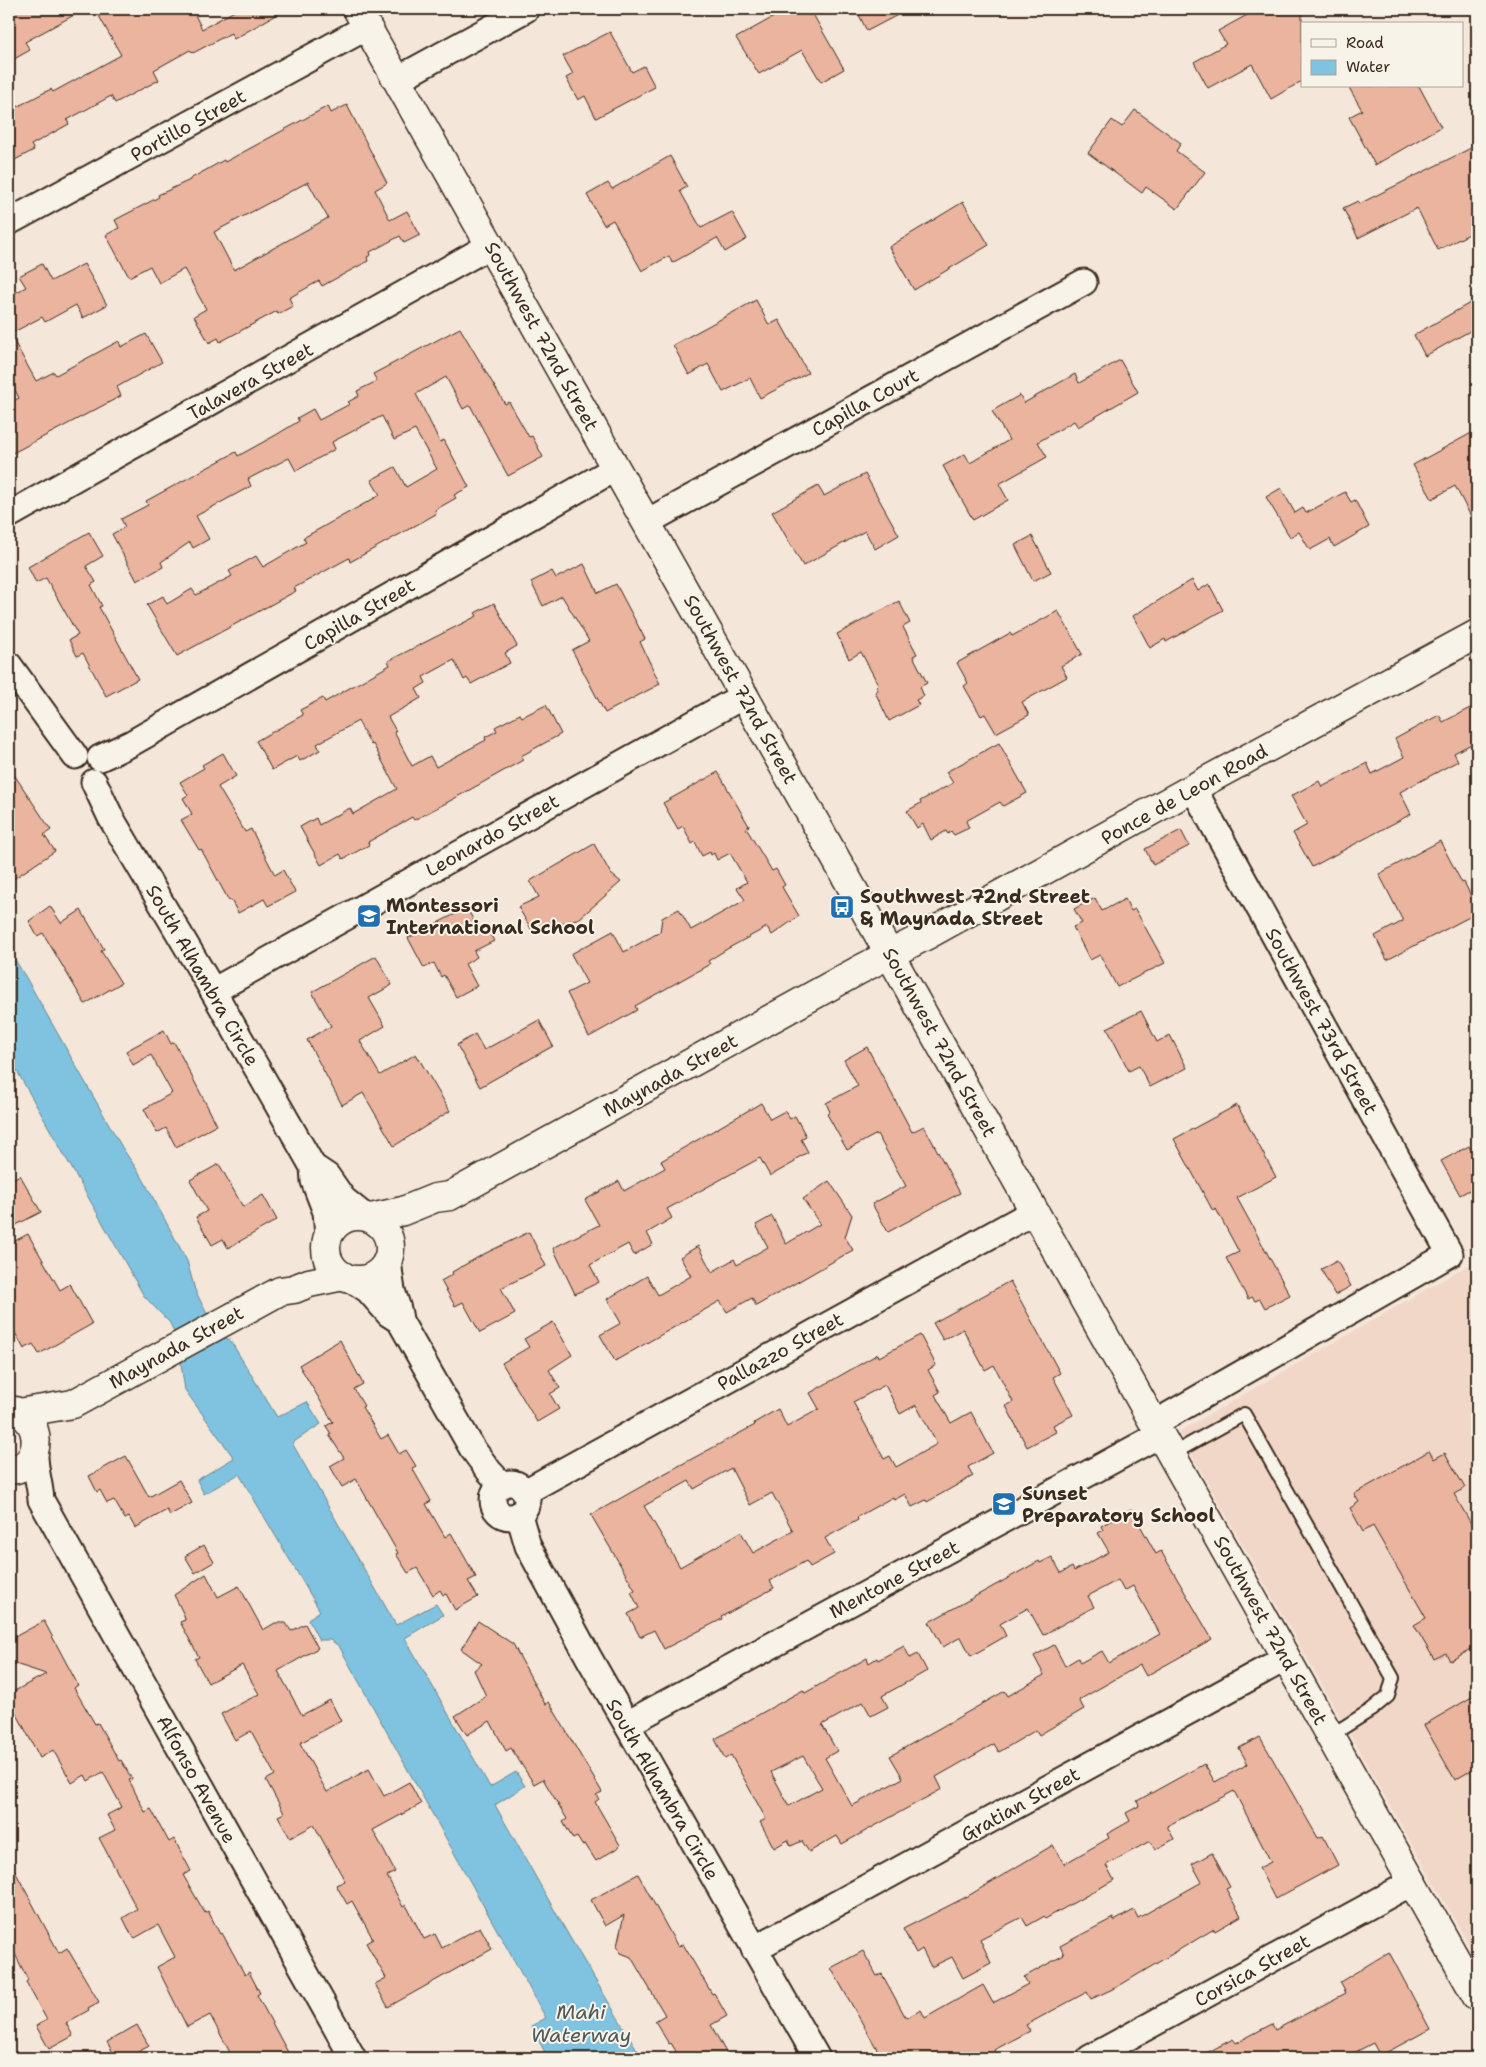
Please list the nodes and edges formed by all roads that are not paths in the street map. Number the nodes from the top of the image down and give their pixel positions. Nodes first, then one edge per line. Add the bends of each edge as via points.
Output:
1 (526, 9) edge
2 (362, 18) edge
3 (398, 79) junction
4 (9, 222) edge
5 (491, 245) junction
6 (1084, 282) dead end
7 (616, 468) junction
8 (9, 515) edge
9 (646, 522) junction
10 (1477, 634) edge
11 (9, 665) edge
12 (745, 695) junction
13 (75, 756) junction
14 (100, 758) junction
15 (94, 782) junction
16 (1193, 788) junction
17 (890, 954) junction
18 (213, 991) junction
19 (313, 1168) junction
20 (450, 1196) junction
21 (1034, 1211) junction
22 (368, 1217) junction
23 (327, 1240) junction
24 (389, 1253) junction
25 (1450, 1254) joint
26 (348, 1278) junction
27 (280, 1291) junction
28 (400, 1321) junction
29 (73, 1404) junction
30 (12, 1411) edge
31 (1163, 1437) junction
32 (36, 1446) junction
33 (9, 1470) edge
34 (9, 1475) edge
35 (502, 1485) junction
36 (526, 1492) junction
37 (41, 1500) junction
38 (518, 1515) junction
39 (1286, 1658) junction
40 (627, 1724) junction
41 (1330, 1736) junction
42 (1413, 1882) junction
43 (754, 1949) junction
44 (1477, 1997) edge
45 (353, 2058) edge
46 (817, 2058) edge
47 (1090, 2058) edge

1 - 3 street
2 - 3 main road, Southwest 72nd Street
2 - 4 street, Portillo Street
3 - 5 main road, Southwest 72nd Street
5 - 7 main road, Southwest 72nd Street
5 - 8 street, Talavera Street
6 - 9 street, Capilla Court
7 - 9 main road, Southwest 72nd Street
7 - 14 street, Capilla Street
9 - 12 main road, Southwest 72nd Street
10 - 16 main road, Ponce de Leon Road
11 - 13 street
12 - 17 main road, Southwest 72nd Street
12 - 18 street, Leonardo Street
13 - 14 street via 88,750
13 - 15 street via 70,764 75,779 84,784
14 - 15 street via 102,772
15 - 18 street, South Alhambra Circle via 111,818
16 - 17 main road, Ponce de Leon Road
16 - 25 street, Southwest 73rd Street
17 - 20 main road, Maynada Street
17 - 21 main road, Southwest 72nd Street
18 - 19 street, South Alhambra Circle
19 - 22 street, South Alhambra Circle via 327,1176 347,1203
19 - 23 street, South Alhambra Circle via 314,1181 326,1212
20 - 22 main road, Maynada Street via 435,1198 403,1211
20 - 24 main road, Maynada Street via 441,1210 403,1233
21 - 31 main road, Southwest 72nd Street
21 - 36 street, Pallazzo Street
22 - 23 main road via 343,1219 334,1226
22 - 24 main road via 385,1230
23 - 26 main road via 330,1264
23 - 27 main road, Maynada Street via 306,1268 289,1279
24 - 26 main road via 378,1273 371,1277
24 - 28 street via 390,1278
25 - 31 street, Mentone Street
26 - 27 main road, Maynada Street
26 - 28 street via 368,1290 388,1314
27 - 29 main road, Maynada Street
28 - 35 street via 472,1448
29 - 30 main road, Maynada Street
29 - 32 main road, Maynada Street
30 - 32 main road via 30,1421 35,1430
31 - 39 main road, Southwest 72nd Street
31 - 40 street, Mentone Street
31 - 41 lane via 1244,1414 1393,1678 1388,1696
32 - 33 main road, Maynada Street via 23,1466
32 - 37 street, Alfonso Avenue via 35,1464
34 - 37 street, Alfonso Avenue
35 - 36 street via 515,1484
35 - 38 street via 493,1498 495,1508 508,1517
36 - 38 street via 528,1502
37 - 45 street, Alfonso Avenue
38 - 40 street, South Alhambra Circle via 528,1546
39 - 41 main road, Southwest 72nd Street
39 - 43 street, Gratian Street
40 - 43 street, South Alhambra Circle
41 - 42 main road, Southwest 72nd Street
42 - 44 main road, Southwest 72nd Street
42 - 47 street, Corsica Street
43 - 46 street, South Alhambra Circle

